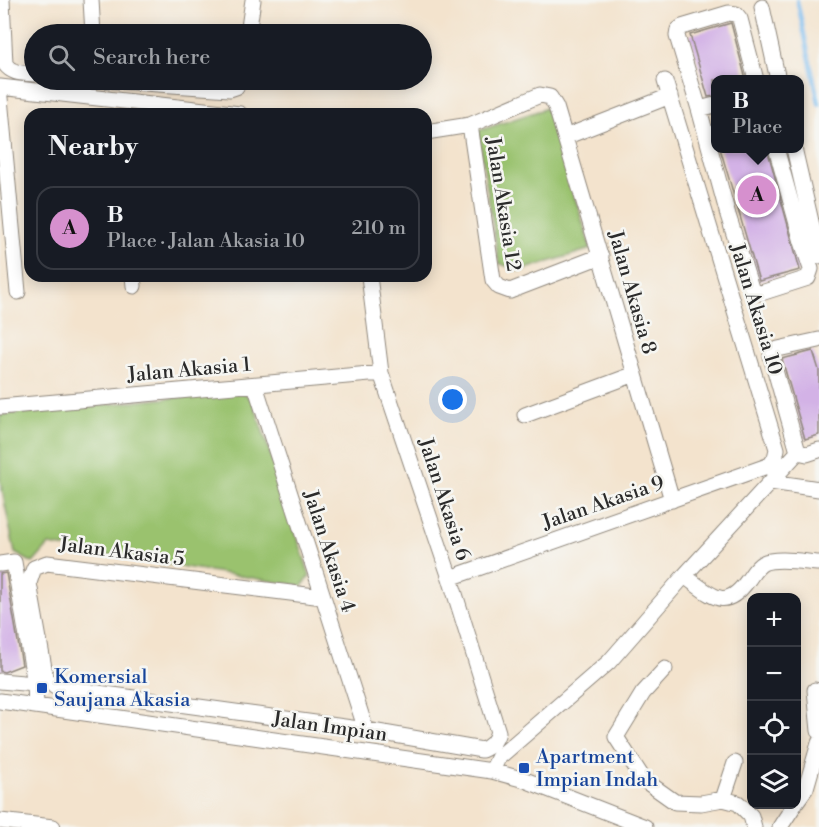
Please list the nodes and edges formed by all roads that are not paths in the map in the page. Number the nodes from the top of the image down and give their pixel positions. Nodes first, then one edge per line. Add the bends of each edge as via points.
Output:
1 (3, 0) edge
2 (91, 0) edge
3 (254, 0) edge
4 (762, 7) dead end
5 (92, 24) edge
6 (250, 24) edge
7 (24, 73) edge
8 (755, 75) edge
9 (777, 75) edge
10 (665, 81) dead end
11 (0, 87) edge
12 (670, 96) junction
13 (0, 98) edge
14 (711, 106) edge
15 (113, 107) edge
16 (130, 108) edge
17 (699, 109) junction
18 (470, 125) junction
19 (432, 131) edge
20 (565, 137) junction
21 (711, 153) edge
22 (711, 153) edge
23 (778, 153) edge
24 (795, 153) edge
25 (812, 247) edge
26 (601, 256) junction
27 (370, 282) edge
28 (18, 292) dead end
29 (819, 341) edge
30 (381, 372) junction
31 (635, 374) junction
32 (255, 385) junction
33 (0, 406) edge
34 (525, 415) dead end
35 (819, 450) edge
36 (798, 452) junction
37 (770, 465) joint
38 (771, 482) junction
39 (819, 489) edge
40 (672, 500) junction
41 (819, 563) edge
42 (0, 564) edge
43 (684, 576) junction
44 (450, 578) junction
45 (323, 597) junction
46 (665, 669) dead end
47 (0, 681) edge
48 (43, 684) junction
49 (815, 690) dead end
50 (0, 701) edge
51 (36, 705) junction
52 (366, 730) junction
53 (819, 731) edge
54 (819, 743) edge
55 (735, 764) dead end
56 (492, 771) junction
57 (801, 796) edge
58 (723, 799) junction
59 (792, 809) edge
60 (0, 821) edge
61 (53, 827) edge
62 (645, 827) edge
63 (754, 827) edge
64 (780, 827) edge

1 - 7 street via 6,64 9,69
2 - 5 street
3 - 6 street
4 - 9 street
8 - 17 street via 736,14 682,27 677,36
10 - 12 street, Jalan Akasia 10
11 - 15 street
12 - 20 street
12 - 37 street, Jalan Akasia 10 via 777,448
13 - 28 street
14 - 17 street
15 - 16 street
17 - 21 street
18 - 19 street
18 - 20 street, Jalan Akasia 8 via 540,95 550,98 556,106
18 - 26 street, Jalan Akasia 12 via 493,280 499,287 510,291
20 - 26 street, Jalan Akasia 8
22 - 25 street via 752,291 761,293 808,278
23 - 25 street
24 - 25 street
26 - 31 street, Jalan Akasia 8
27 - 30 street, Jalan Akasia 6
29 - 36 street via 778,349 771,356
30 - 32 street, Jalan Akasia 1
30 - 44 street, Jalan Akasia 6
31 - 34 street
31 - 40 street, Jalan Akasia 8
32 - 33 street, Jalan Akasia 1
32 - 45 street, Jalan Akasia 4
35 - 36 street
36 - 38 street
37 - 40 street, Jalan Akasia 9
38 - 39 street
38 - 43 street
40 - 44 street, Jalan Akasia 9
41 - 43 street via 763,563 730,598 717,598
42 - 48 street via 14,562
43 - 56 street via 609,663 498,758
44 - 52 street, Jalan Akasia 6 via 498,732 495,741 482,750
45 - 48 street, Jalan Akasia 5 via 47,563 34,568 29,582 46,679
45 - 52 street, Jalan Akasia 4
46 - 58 street via 643,693 616,737 644,780 675,802
47 - 48 street
48 - 51 street
48 - 52 street
49 - 53 street
50 - 51 street, Jalan Impian
51 - 56 street, Jalan Impian
54 - 57 street
55 - 58 street
56 - 62 street, Jalan Impian
58 - 63 street via 738,803 751,816
59 - 64 street
60 - 61 street

